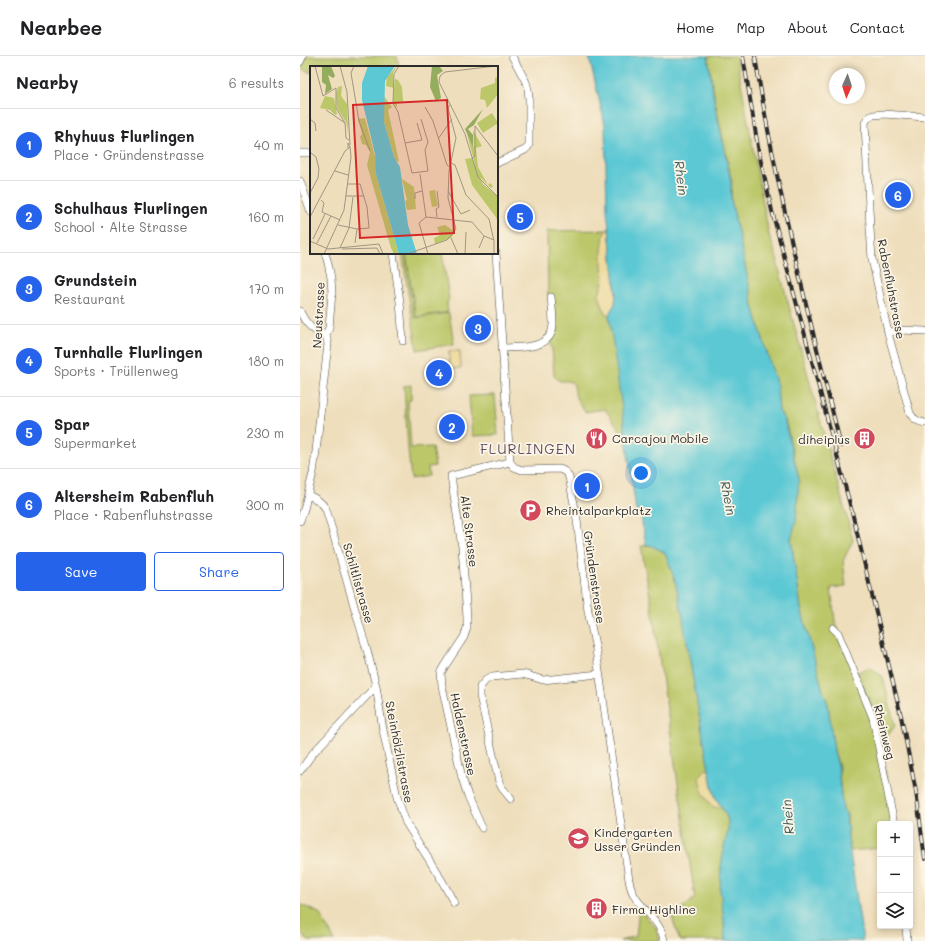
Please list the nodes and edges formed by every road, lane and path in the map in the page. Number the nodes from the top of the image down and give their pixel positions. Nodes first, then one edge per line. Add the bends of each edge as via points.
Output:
1 (303, 56) edge
2 (512, 56) edge
3 (300, 62) edge
4 (925, 117) edge
5 (498, 163) edge
6 (300, 180) edge
7 (310, 209) edge
8 (325, 254) edge
9 (393, 254) edge
10 (496, 254) edge
11 (551, 297) dead end
12 (300, 311) edge
13 (925, 331) edge
14 (888, 333) junction
15 (326, 335) junction
16 (404, 341) dead end
17 (502, 348) junction
18 (925, 423) edge
19 (510, 462) junction
20 (308, 495) junction
21 (300, 521) edge
22 (833, 628) dead end
23 (458, 647) joint
24 (599, 674) junction
25 (376, 686) junction
26 (300, 771) edge
27 (511, 799) dead end
28 (893, 821) edge
29 (482, 828) dead end
30 (454, 903) dead end
31 (906, 929) edge
32 (664, 941) edge
33 (907, 941) edge

1 - 3 street
2 - 5 street via 528,89 528,148
4 - 14 street, Rabenfluhstrasse via 873,115 865,123 872,259
6 - 7 street
8 - 15 street, Neustrasse via 332,293
9 - 16 street
10 - 17 street
11 - 17 street via 553,325 548,339 531,346
12 - 15 street via 312,328
13 - 14 street via 901,330
14 - 18 street, Rabenfluhstrasse via 910,413 917,421
15 - 20 street, Neustrasse via 328,344 317,443
17 - 19 street
19 - 23 street, Alte Strasse via 451,476 462,548 467,618 467,628
19 - 24 street, Gründenstrasse via 522,470 562,470 569,477
20 - 21 street, Neustrasse
20 - 25 street, Schiltlistrasse via 319,500 326,509
22 - 28 street, Rheinweg via 838,633 873,718
23 - 29 street, Haldenstrasse via 441,673 442,686 462,778
24 - 27 street via 544,680 522,674 492,677 480,687 499,782
24 - 32 street, Gründenstrasse via 631,887 634,896 661,929
25 - 26 street
25 - 30 street, Steinhölzlistrasse via 400,810
31 - 33 street

